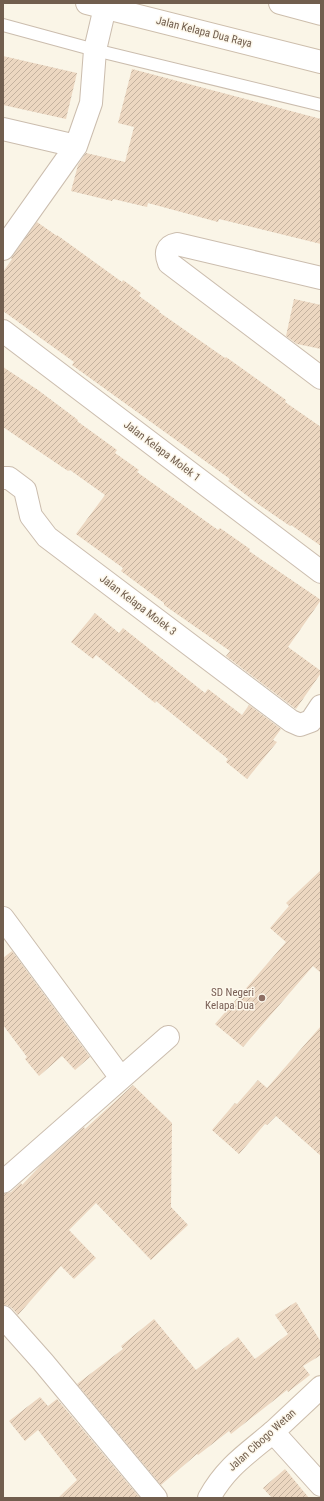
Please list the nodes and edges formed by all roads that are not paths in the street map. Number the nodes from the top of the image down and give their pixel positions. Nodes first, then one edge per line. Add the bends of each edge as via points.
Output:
1 (280, 3) edge
2 (99, 4) edge
3 (321, 14) edge
4 (3, 25) edge
5 (95, 50) junction
6 (321, 62) edge
7 (321, 105) edge
8 (3, 129) edge
9 (76, 146) junction
10 (3, 249) edge
11 (321, 278) edge
12 (3, 331) edge
13 (321, 378) edge
14 (3, 478) edge
15 (321, 572) edge
16 (321, 706) edge
17 (3, 918) edge
18 (168, 1037) dead end
19 (121, 1078) junction
20 (3, 1182) edge
21 (3, 1317) edge
22 (321, 1387) edge
23 (273, 1432) junction
24 (321, 1485) edge
25 (156, 1498) edge
26 (208, 1498) edge

1 - 3 street
2 - 5 street
2 - 6 street, Jalan Kelapa Dua Raya
4 - 5 lane
5 - 7 lane
5 - 9 street via 91,103
8 - 9 street
9 - 10 street
11 - 13 street via 177,244 167,249 166,257 169,263
12 - 15 street, Jalan Kelapa Molek 1
14 - 16 street, Jalan Kelapa Molek 3 via 9,478 25,490 31,516 48,537 291,721 300,726 311,721
17 - 19 street
18 - 19 street
19 - 20 street
21 - 25 street
22 - 23 street, Jalan Cibogo Wetan
23 - 24 street
23 - 26 street, Jalan Cibogo Wetan via 234,1464

